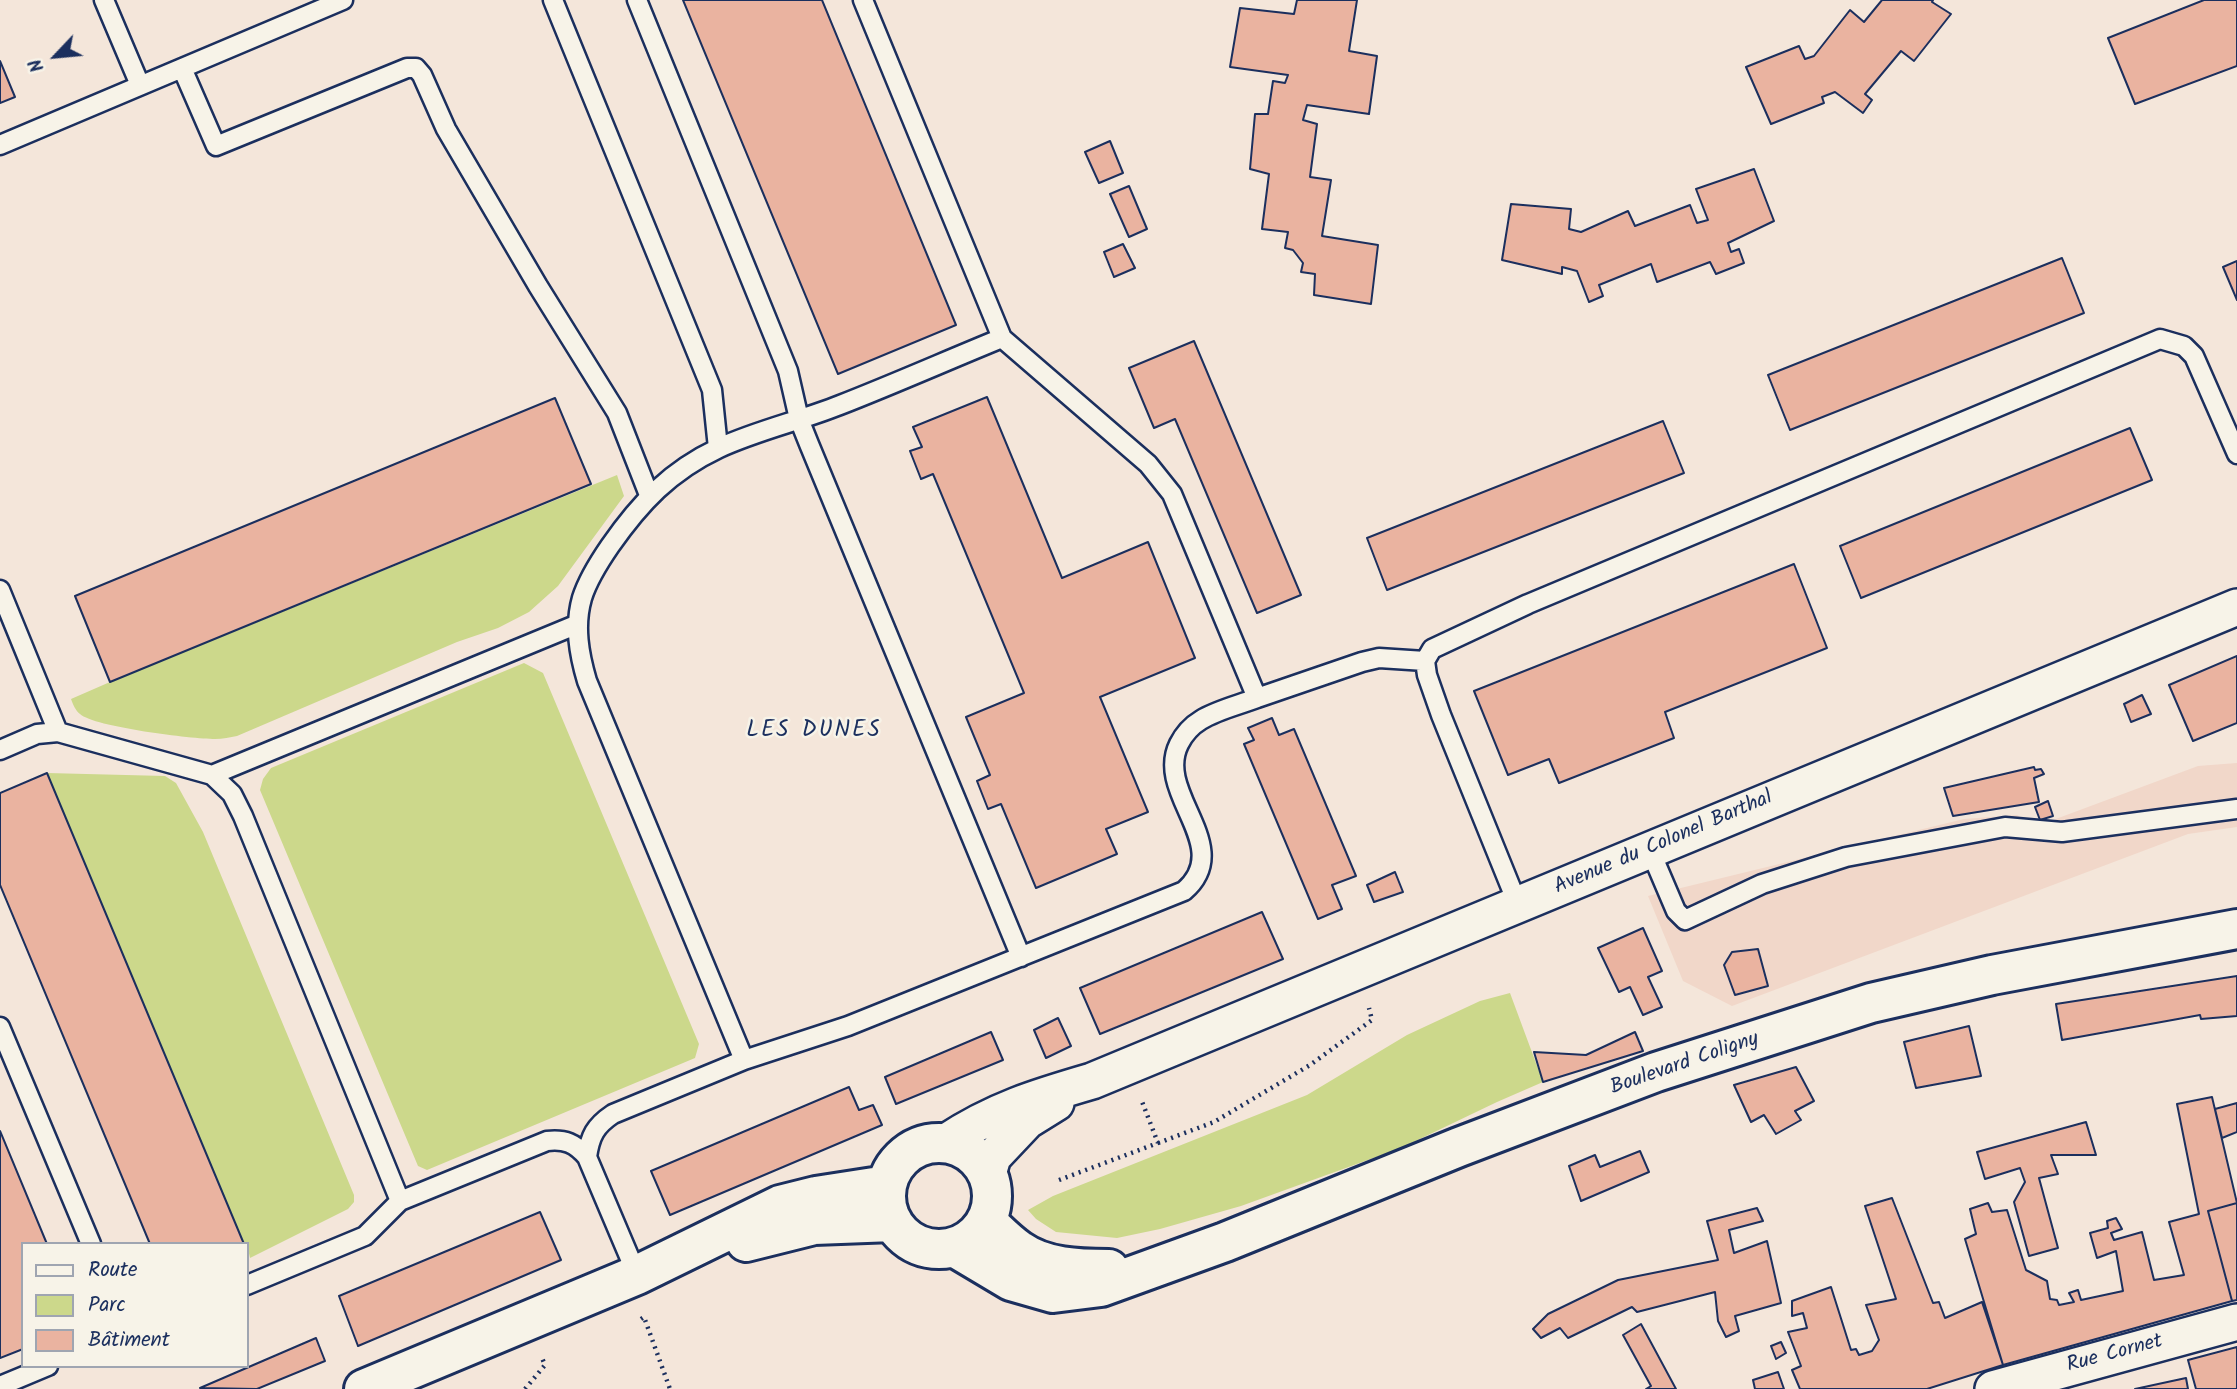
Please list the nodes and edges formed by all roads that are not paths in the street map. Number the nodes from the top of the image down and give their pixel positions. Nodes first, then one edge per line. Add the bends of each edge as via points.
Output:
1 (104, 0) edge
2 (343, 0) edge
3 (553, 0) edge
4 (636, 0) edge
5 (863, 0) edge
6 (182, 68) junction
7 (140, 85) junction
8 (0, 145) edge
9 (1002, 338) junction
10 (799, 419) junction
11 (718, 448) junction
12 (2237, 454) edge
13 (649, 495) junction
14 (0, 590) edge
15 (2237, 607) edge
16 (578, 624) junction
17 (1425, 661) junction
18 (1257, 698) junction
19 (58, 732) junction
20 (0, 750) edge
21 (212, 775) junction
22 (2237, 810) edge
23 (1650, 850) junction
24 (1518, 905) junction
25 (2237, 929) edge
26 (1021, 957) junction
27 (0, 1027) edge
28 (744, 1060) junction
29 (1092, 1081) junction
30 (946, 1142) junction
31 (587, 1157) junction
32 (988, 1174) junction
33 (887, 1185) junction
34 (400, 1201) junction
35 (986, 1221) junction
36 (893, 1222) junction
37 (90, 1242) edge
38 (954, 1247) junction
39 (1153, 1269) junction
40 (637, 1275) junction
41 (248, 1285) edge
42 (2237, 1322) edge
43 (43, 1368) edge
44 (0, 1386) edge
45 (364, 1389) edge
46 (1993, 1389) edge

1 - 7 lane
2 - 6 lane
3 - 11 lane via 712,390
4 - 10 lane via 788,371
5 - 9 lane
6 - 7 lane
6 - 13 lane via 216,146 416,68 446,129 617,413
7 - 8 lane
9 - 10 lane
9 - 18 lane via 1148,464 1172,494
10 - 11 lane
10 - 26 lane
11 - 13 lane
12 - 17 lane via 2194,356 2184,346 2160,339 1528,604 1432,649
13 - 16 lane via 592,575
14 - 19 lane
15 - 23 street, Avenue du Colonel Barthal
16 - 21 lane
16 - 28 lane via 587,681
17 - 18 lane via 1379,658
17 - 24 lane via 1441,715
18 - 26 lane via 1201,720 1185,733 1176,750 1177,783 1202,852 1202,864 1192,884
19 - 20 lane via 37,734
19 - 21 lane
21 - 34 lane via 232,794 243,816
22 - 23 lane via 2062,832 2005,827 1846,858 1762,884 1685,920 1676,911
23 - 24 street, Avenue du Colonel Barthal
24 - 29 street, Avenue du Colonel Barthal
25 - 39 street, Boulevard Coligny via 1871,1003 1656,1072
26 - 28 lane via 848,1026
27 - 37 lane
28 - 31 lane via 612,1114 590,1137
29 - 30 street, Avenue du Colonel Barthal via 1022,1102
29 - 32 street, Avenue du Colonel Barthal via 1027,1121 993,1157
30 - 32 street via 978,1159
30 - 33 street via 909,1152 892,1170
31 - 34 lane via 562,1139 547,1141
31 - 40 lane
32 - 35 street via 992,1200
33 - 36 street
33 - 40 street via 780,1205
34 - 41 lane via 365,1236
35 - 38 street via 967,1242
35 - 39 street, Boulevard Coligny via 1036,1260 1093,1269
36 - 38 street via 919,1245
36 - 40 street via 783,1231
38 - 39 street, Boulevard Coligny via 1011,1281 1054,1293 1101,1287
40 - 45 street
42 - 46 street, Rue Cornet
43 - 44 lane

